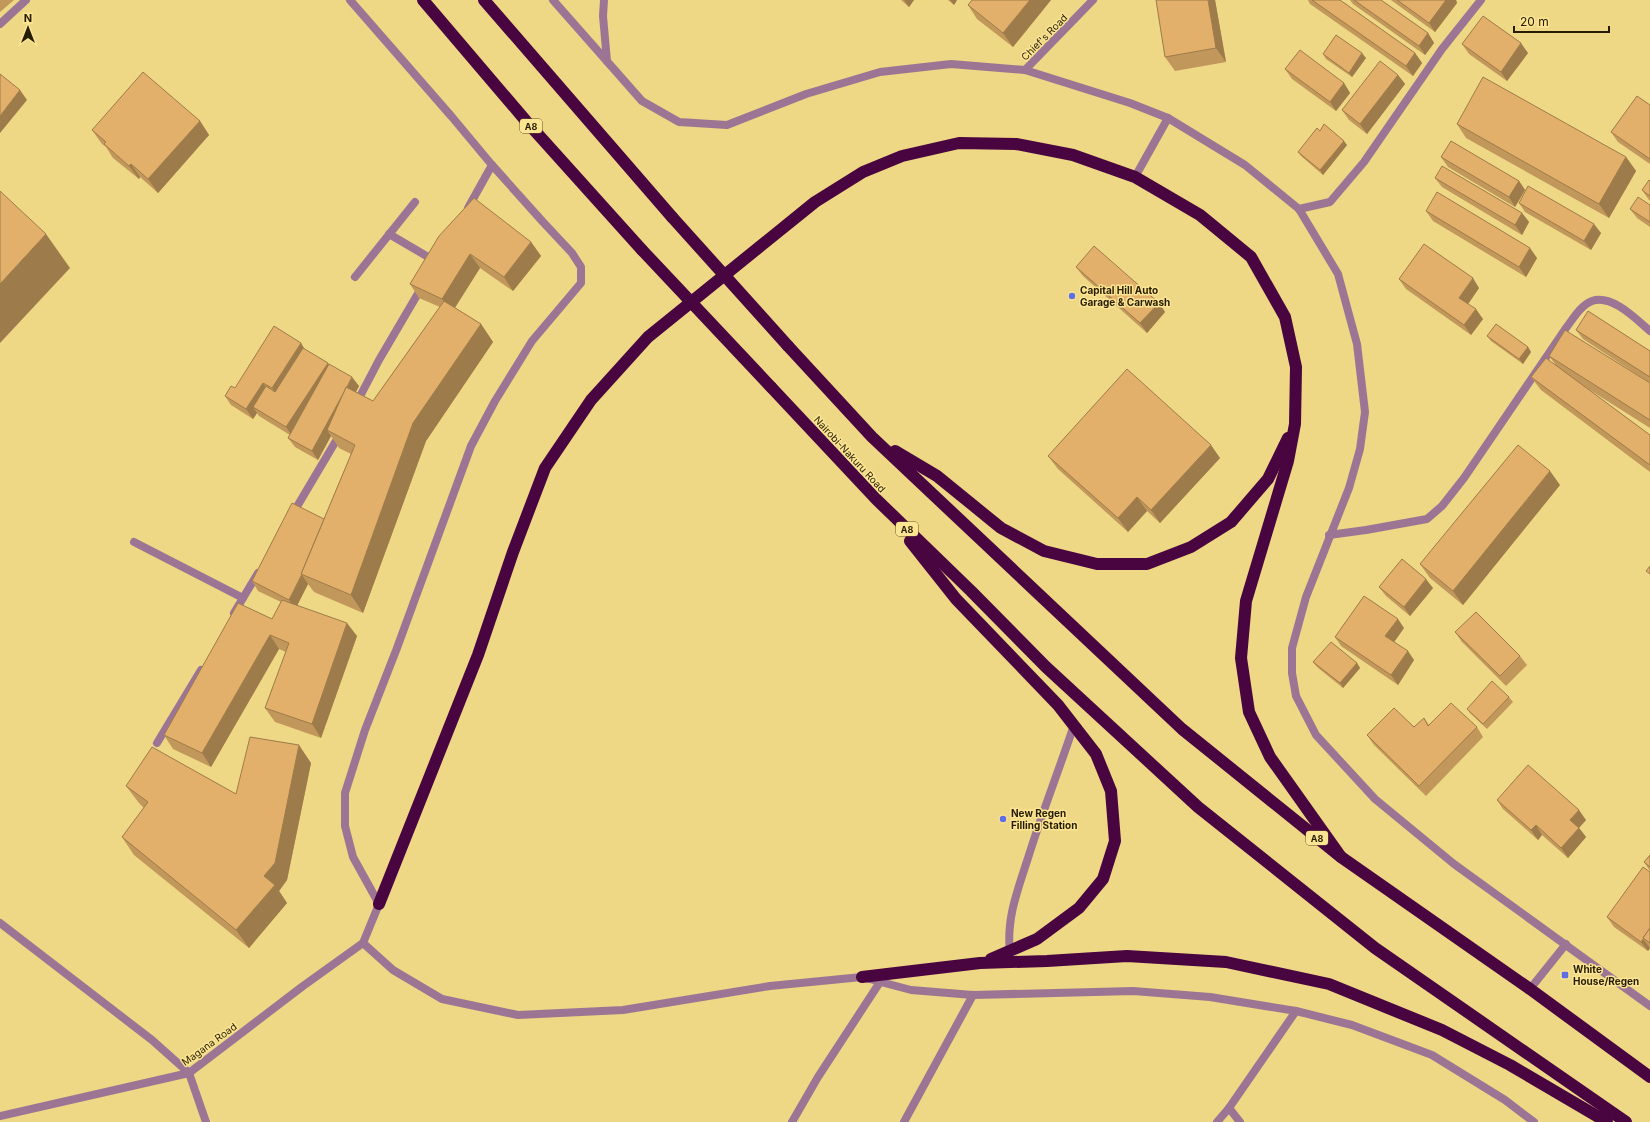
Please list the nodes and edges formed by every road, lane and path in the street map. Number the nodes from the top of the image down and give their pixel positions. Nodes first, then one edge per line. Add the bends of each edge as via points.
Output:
1 (26, 0) edge
2 (350, 0) edge
3 (423, 0) edge
4 (484, 0) edge
5 (553, 0) edge
6 (604, 0) edge
7 (1093, 0) edge
8 (1481, 0) edge
9 (0, 24) edge
10 (606, 61) junction
11 (1025, 70) junction
12 (1168, 118) junction
13 (492, 165) junction
14 (1136, 177) junction
15 (415, 202) dead end
16 (1299, 209) junction
17 (464, 214) edge
18 (389, 234) junction
19 (355, 277) dead end
20 (1650, 331) edge
21 (351, 414) edge
22 (1295, 424) junction
23 (344, 426) edge
24 (872, 437) junction
25 (876, 499) junction
26 (288, 523) edge
27 (1329, 535) junction
28 (134, 542) dead end
29 (263, 564) edge
30 (243, 598) junction
31 (231, 618) edge
32 (204, 664) edge
33 (1074, 725) junction
34 (157, 743) dead end
35 (1341, 857) junction
36 (380, 904) junction
37 (0, 923) edge
38 (363, 943) junction
39 (1566, 944) junction
40 (1010, 952) junction
41 (980, 963) junction
42 (862, 977) junction
43 (880, 982) junction
44 (1530, 989) junction
45 (973, 996) junction
46 (1650, 1006) edge
47 (1296, 1011) junction
48 (189, 1074) junction
49 (1650, 1077) edge
50 (1229, 1108) junction
51 (0, 1116) edge
52 (1530, 1121) edge
53 (206, 1122) edge
54 (792, 1122) edge
55 (904, 1122) edge
56 (1217, 1122) edge
57 (1240, 1122) edge
58 (1607, 1122) edge
59 (1626, 1122) edge

1 - 9 street
2 - 13 street
3 - 25 highway, Nairobi-Nakuru Road / A8, bridge via 526,121 642,250
4 - 24 highway, A8, bridge via 672,217
5 - 10 street
6 - 10 street
7 - 11 street, Chief's Road
8 - 16 street via 1442,49 1364,162 1330,202
10 - 11 street via 642,101 679,122 727,125 806,94 880,72 950,64
11 - 12 street via 1130,103
12 - 14 street
12 - 16 street via 1244,165
13 - 17 street
13 - 36 street via 572,253 581,267 581,283 532,341 471,446 365,730 345,793 345,826 353,857
14 - 22 highway via 1200,214 1251,257 1285,317 1296,367
14 - 36 highway via 1073,155 1016,144 959,143 902,156 863,172 815,202 648,337 591,400 545,468 478,655
15 - 18 street
16 - 27 street via 1338,274 1357,344 1365,412 1360,449 1349,488
18 - 19 street
18 - 21 street via 434,265
20 - 27 street via 1620,307 1602,300 1591,301 1566,328 1464,478 1442,506 1427,519
22 - 24 highway via 1268,479 1231,522 1191,547 1147,564 1097,564 1044,551 1001,528 937,476
22 - 35 highway via 1288,460 1246,601 1241,658 1249,712 1270,757
23 - 26 street
24 - 35 highway, A8 via 1182,728
25 - 33 highway via 956,599
25 - 59 highway, Nairobi-Nakuru Road / A8 via 1046,667 1198,807 1375,948
27 - 39 street via 1306,597 1292,648 1296,696 1316,735 1375,799 1454,864
28 - 30 street
29 - 30 street
30 - 31 street
32 - 34 street
33 - 40 street via 1042,813 1014,902 1008,938
33 - 40 highway via 1096,754 1111,791 1115,841 1103,879 1079,908 1037,940
35 - 44 highway, A8
36 - 38 street
37 - 48 street via 152,1040
38 - 42 street via 393,970 442,999 518,1015 623,1010 770,986
38 - 48 street, Magana Road via 302,986
39 - 44 street
39 - 46 street
40 - 41 highway
41 - 42 highway
41 - 58 highway via 1127,956 1226,962 1329,984 1442,1030 1510,1065
42 - 43 street
43 - 45 street via 910,990
43 - 54 street
44 - 49 highway, A8
45 - 47 street via 1133,991 1210,996
45 - 55 street
47 - 50 street
47 - 52 street via 1352,1025 1432,1055 1505,1100
48 - 51 street, Magana Road
48 - 53 street
50 - 56 street
50 - 57 street

